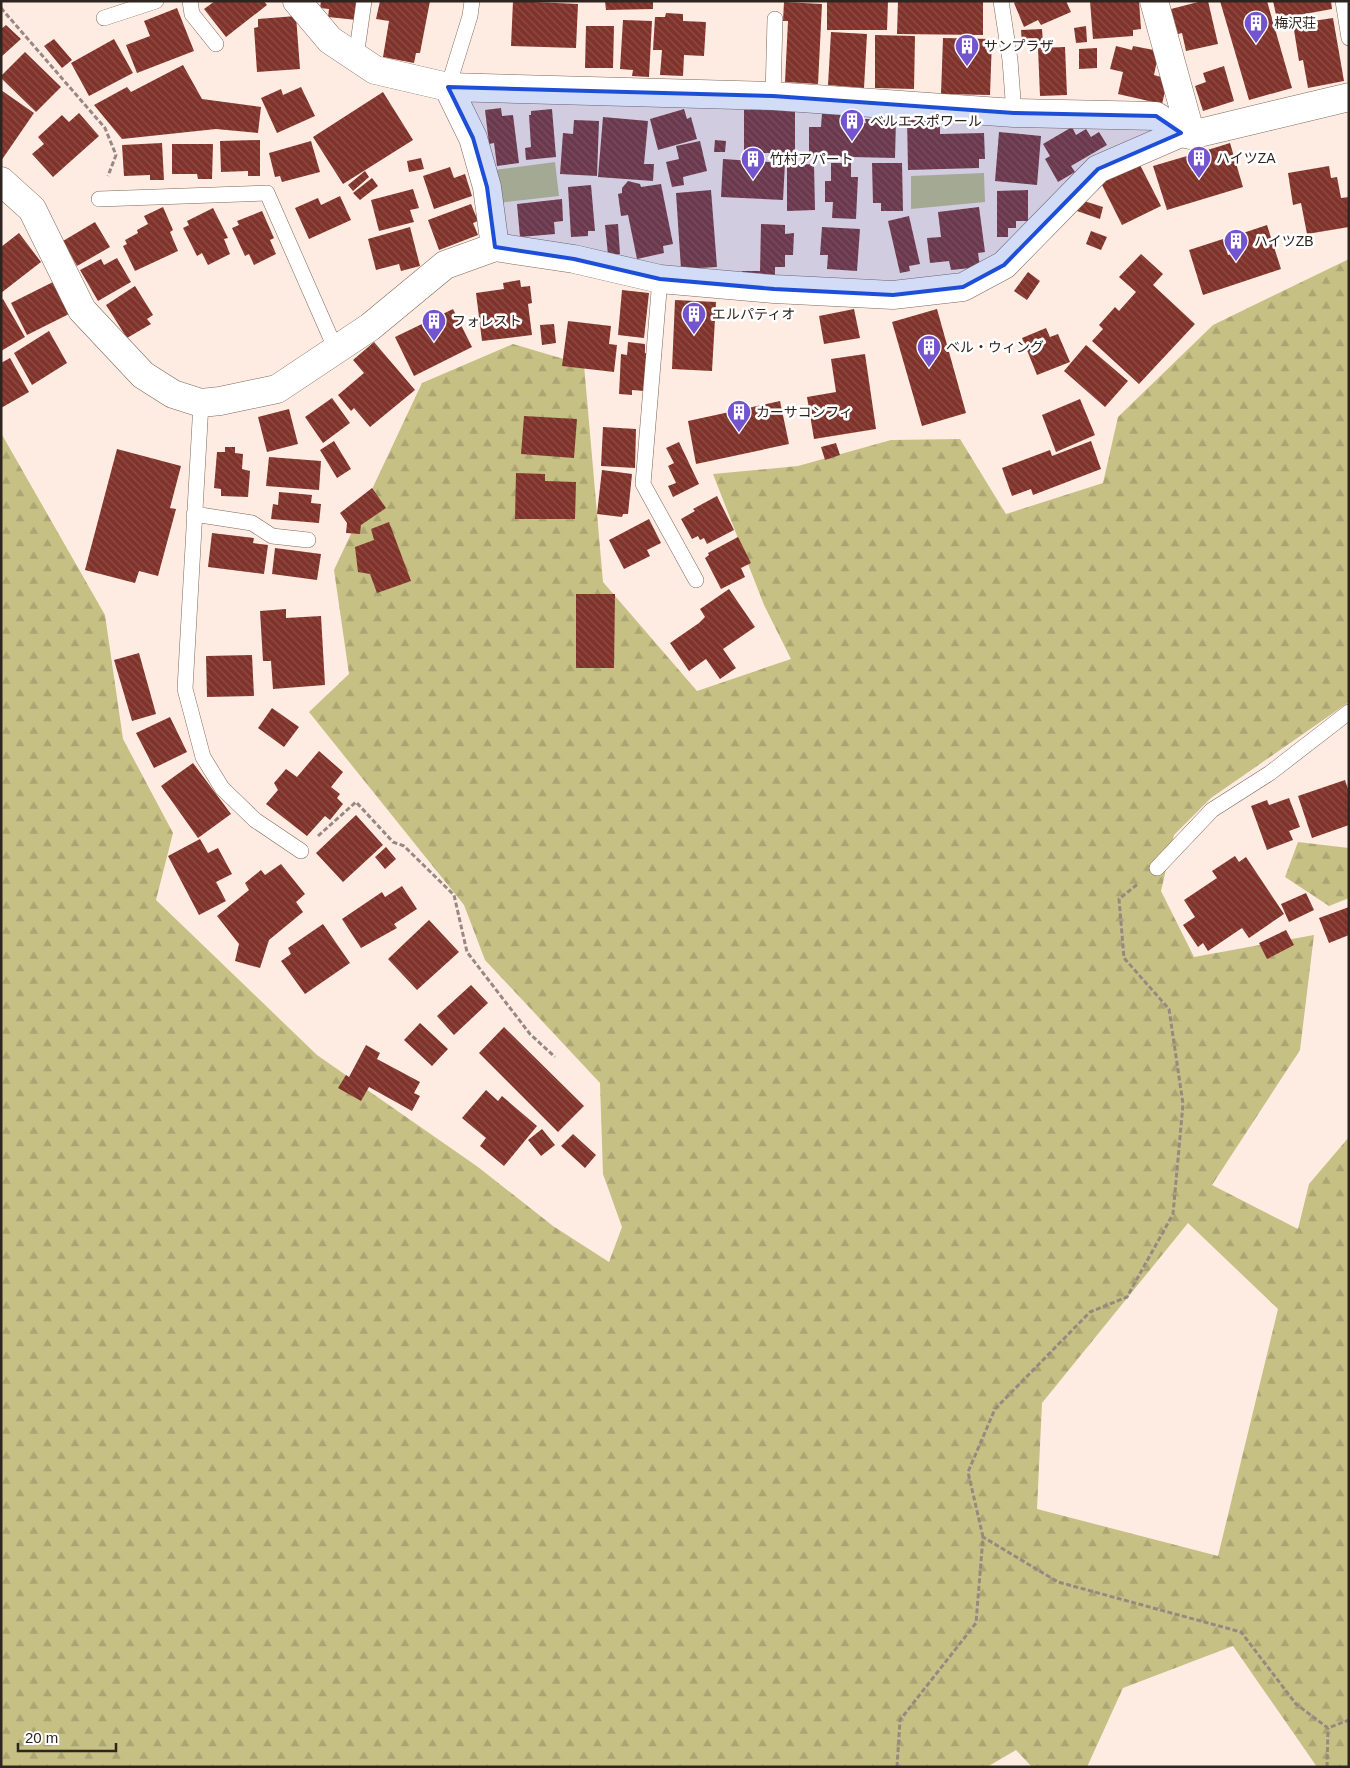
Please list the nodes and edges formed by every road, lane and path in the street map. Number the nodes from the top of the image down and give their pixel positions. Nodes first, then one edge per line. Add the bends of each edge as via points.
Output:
1 (156, 1) edge
2 (190, 1) edge
3 (297, 1) edge
4 (364, 1) edge
5 (472, 1) edge
6 (1001, 1) edge
7 (1154, 1) edge
8 (1342, 1) edge
9 (1, 8) edge
10 (104, 18) dead end
11 (775, 19) dead end
12 (1349, 38) edge
13 (216, 44) dead end
14 (356, 57) junction
15 (448, 87) junction
16 (773, 96) junction
17 (1349, 97) edge
18 (1014, 112) junction
19 (1186, 134) junction
20 (1, 181) edge
21 (99, 199) joint
22 (495, 247) junction
23 (660, 279) junction
24 (336, 350) junction
25 (200, 403) junction
26 (194, 514) junction
27 (308, 540) dead end
28 (696, 580) dead end
29 (1349, 712) edge
30 (301, 851) joint
31 (1157, 868) joint
32 (555, 1057) dead end
33 (983, 1537) junction
34 (1349, 1720) edge
35 (1328, 1728) junction
36 (897, 1767) edge
37 (1327, 1767) edge

1 - 10 lane
2 - 13 lane via 192,14
3 - 14 street via 330,40
4 - 14 lane
5 - 15 lane
6 - 18 lane
7 - 19 street
8 - 12 lane
9 - 21 path via 105,128 116,155
11 - 16 lane
14 - 15 street via 375,70
15 - 16 street
15 - 22 street via 473,138 487,187
16 - 18 street
17 - 19 street
18 - 19 street via 1156,116
19 - 23 street via 1098,169 1004,265 963,288 893,295
20 - 25 street via 32,209 82,310 143,375 173,394
21 - 24 lane via 267,193
22 - 23 street via 574,259
22 - 24 street via 445,265 370,327
23 - 28 lane via 644,484
24 - 25 street via 277,389
25 - 26 lane
26 - 27 lane via 252,523 272,536
26 - 30 lane via 184,688 203,757 222,788 254,820
29 - 31 lane via 1270,773 1212,810
30 - 32 path via 356,802 393,842 404,846 454,895 467,952 530,1034
31 - 33 path via 1119,899 1124,958 1169,1009 1183,1104 1174,1214 1127,1297 1090,1312 995,1409 968,1472
33 - 35 path via 1058,1582 1241,1632 1296,1704
33 - 36 path via 976,1623 900,1720
34 - 35 path
35 - 37 path

